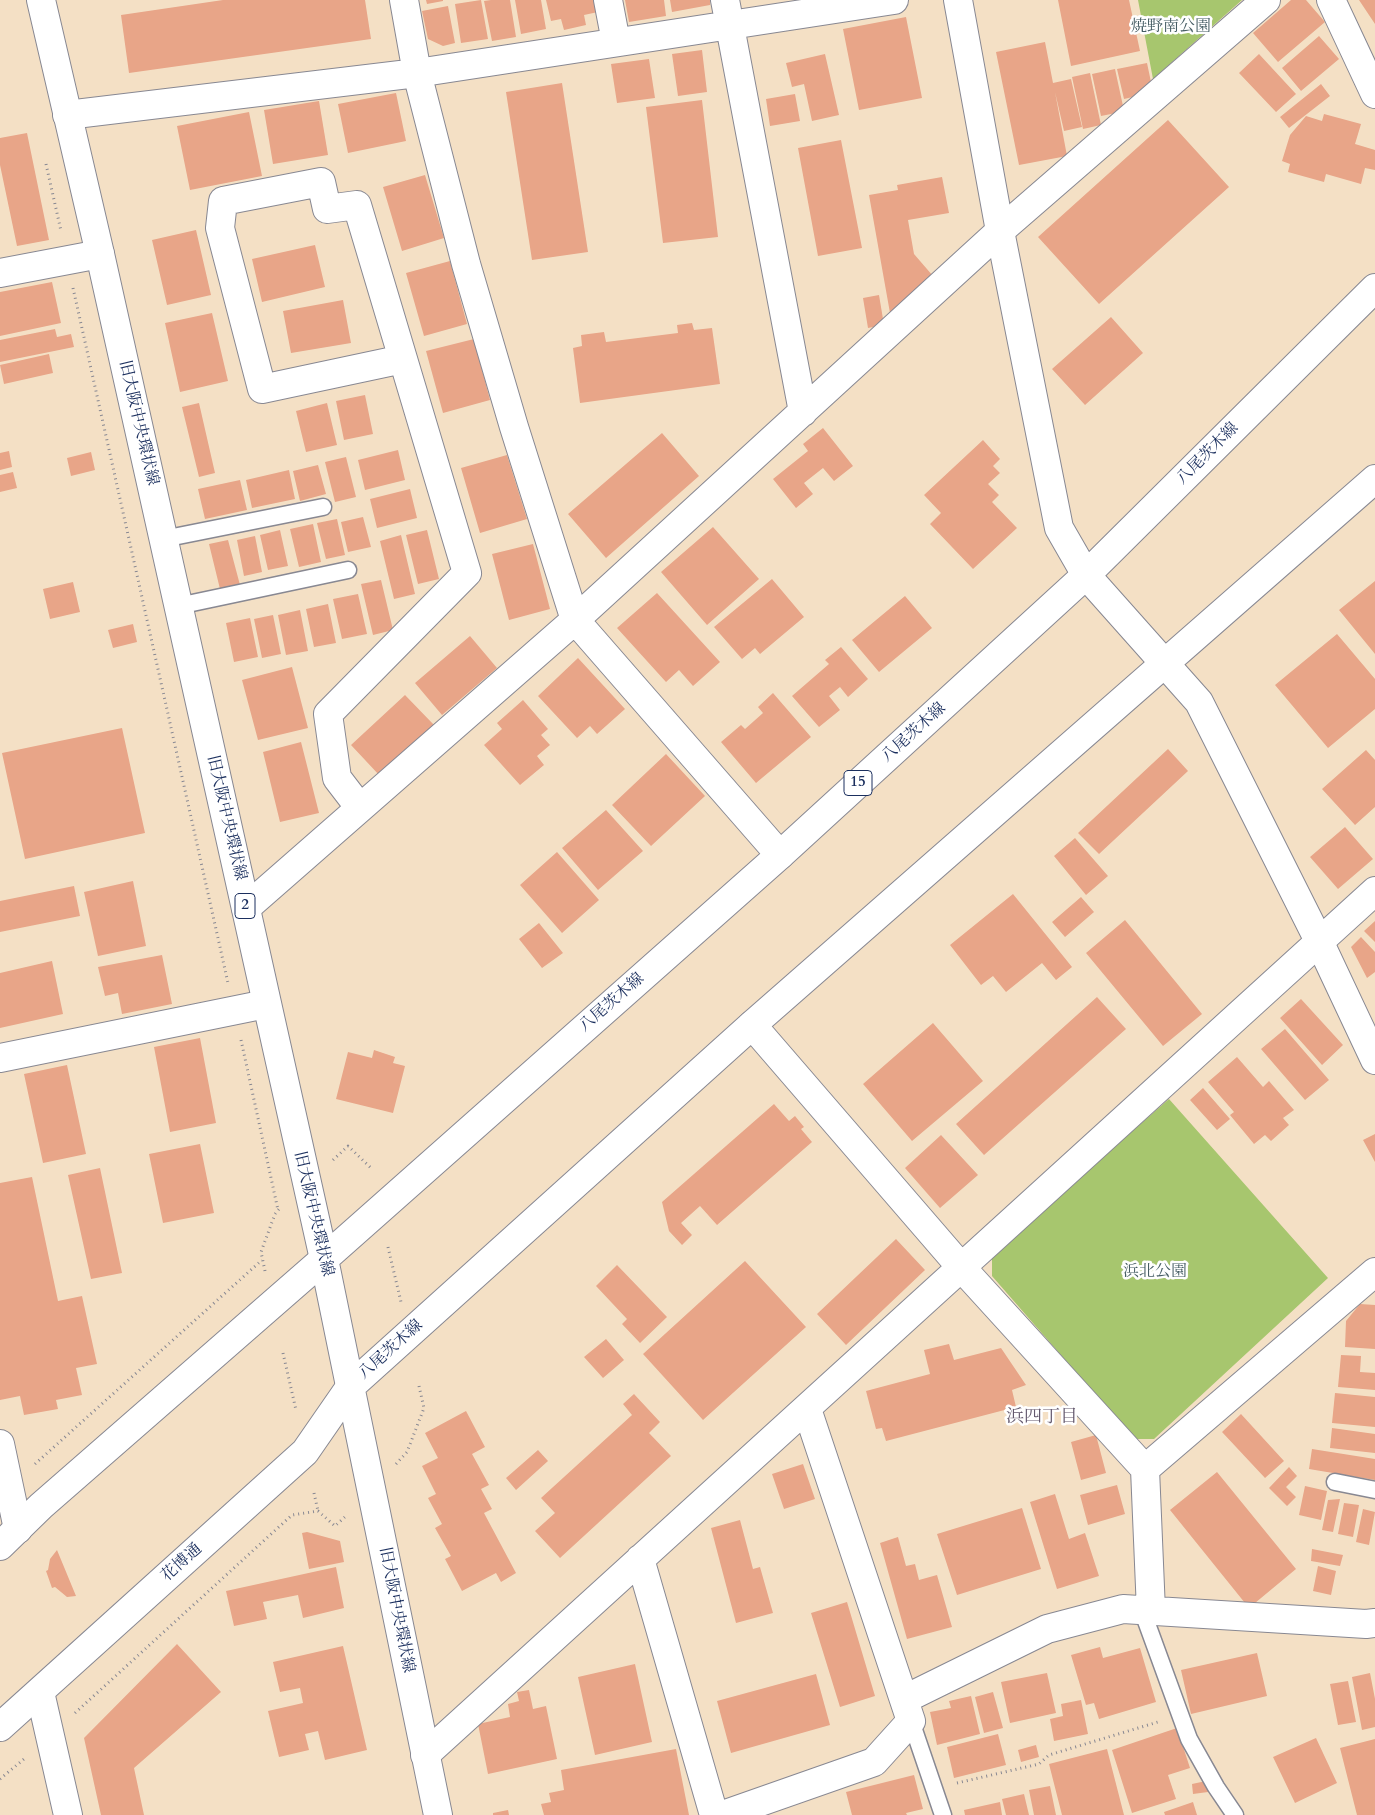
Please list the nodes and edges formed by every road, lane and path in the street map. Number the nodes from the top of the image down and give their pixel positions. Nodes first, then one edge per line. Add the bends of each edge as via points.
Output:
1 (41, 0) edge
2 (404, 0) edge
3 (608, 0) edge
4 (894, 0) edge
5 (958, 0) edge
6 (1266, 0) edge
7 (1331, 0) edge
8 (727, 12) edge
9 (616, 42) junction
10 (417, 73) junction
11 (1375, 94) edge
12 (67, 115) junction
13 (46, 164) dead end
14 (1000, 231) junction
15 (100, 254) junction
16 (67, 260) junction
17 (0, 273) edge
18 (1375, 288) edge
19 (403, 359) junction
20 (803, 412) junction
21 (1375, 479) edge
22 (323, 507) dead end
23 (163, 539) junction
24 (348, 570) dead end
25 (1086, 575) junction
26 (178, 606) junction
27 (575, 620) junction
28 (1164, 663) junction
29 (360, 808) junction
30 (780, 855) junction
31 (1375, 891) edge
32 (246, 908) junction
33 (1320, 941) junction
34 (266, 1004) junction
35 (234, 1010) junction
36 (752, 1025) junction
37 (0, 1058) edge
38 (1375, 1060) edge
39 (332, 1161) dead end
40 (371, 1168) dead end
41 (388, 1247) dead end
42 (324, 1259) junction
43 (262, 1260) junction
44 (961, 1267) junction
45 (1375, 1272) edge
46 (265, 1273) dead end
47 (402, 1307) dead end
48 (283, 1353) dead end
49 (419, 1386) dead end
50 (350, 1387) junction
51 (807, 1409) junction
52 (296, 1411) dead end
53 (0, 1444) edge
54 (407, 1452) dead end
55 (34, 1465) dead end
56 (1145, 1469) junction
57 (1335, 1482) dead end
58 (371, 1490) junction
59 (1375, 1490) edge
60 (314, 1493) dead end
61 (318, 1511) junction
62 (9, 1537) edge
63 (640, 1559) junction
64 (1146, 1611) junction
65 (1375, 1622) edge
66 (40, 1692) junction
67 (908, 1710) junction
68 (1180, 1715) junction
69 (0, 1727) edge
70 (50, 1736) junction
71 (425, 1755) junction
72 (0, 1780) edge
73 (934, 1788) junction
74 (68, 1815) edge
75 (438, 1815) edge
76 (714, 1815) edge
77 (723, 1815) edge
78 (943, 1815) edge
79 (1235, 1815) edge

1 - 12 street, 旧大阪中央環状線 / 2
2 - 10 street
3 - 9 street
4 - 8 street
5 - 14 street
6 - 14 street
7 - 11 street
8 - 9 street
8 - 20 street
9 - 10 street
10 - 12 street
10 - 27 street via 468,274
12 - 15 street, 旧大阪中央環状線 / 2
13 - 16 path
14 - 20 street
14 - 25 street via 1059,528
15 - 16 street
15 - 23 street, 旧大阪中央環状線 / 2
16 - 17 street
16 - 35 path
18 - 25 street, 八尾茨木線 / 15
19 - 19 street via 357,205 327,209 321,182 223,201 220,228 262,389
19 - 29 street via 467,573 328,714 337,778
20 - 27 street
21 - 28 street, 八尾茨木線
22 - 23 lane
23 - 26 street, 旧大阪中央環状線 / 2
24 - 26 lane
25 - 28 street
25 - 30 street, 八尾茨木線 / 15
26 - 32 street, 旧大阪中央環状線 / 2
27 - 29 street
27 - 30 street
28 - 33 street via 1199,702
28 - 36 street, 八尾茨木線
29 - 32 street
30 - 42 street, 八尾茨木線 / 15
31 - 33 street
32 - 34 street, 旧大阪中央環状線 / 2
33 - 38 street
33 - 44 street
34 - 35 street
34 - 42 street, 旧大阪中央環状線 / 2
35 - 37 street
35 - 43 path via 276,1212 261,1252
36 - 44 street
36 - 50 street, 八尾茨木線
39 - 40 path via 348,1146
41 - 47 path
42 - 50 street, 旧大阪中央環状線 / 2
42 - 62 street
43 - 46 path
43 - 55 path
44 - 51 street
44 - 56 street
45 - 56 street
48 - 52 path
49 - 54 path via 424,1408
50 - 58 street, 旧大阪中央環状線 / 2
50 - 66 street, 花博通 via 305,1452
51 - 63 street
51 - 67 street
53 - 62 street
56 - 64 street
57 - 59 lane
58 - 61 path via 335,1526
58 - 71 street, 旧大阪中央環状線 / 2
60 - 61 path
61 - 70 path via 292,1515
63 - 71 street
63 - 76 street
64 - 65 street
64 - 67 street via 1123,1609 1047,1629
64 - 68 lane
66 - 69 street, 花博通
66 - 70 street
67 - 73 lane
67 - 77 street via 874,1762
68 - 73 path via 1049,1755 1039,1764
68 - 79 lane via 1189,1739
70 - 72 path
70 - 74 street
71 - 75 street, 旧大阪中央環状線 / 2
73 - 78 lane

